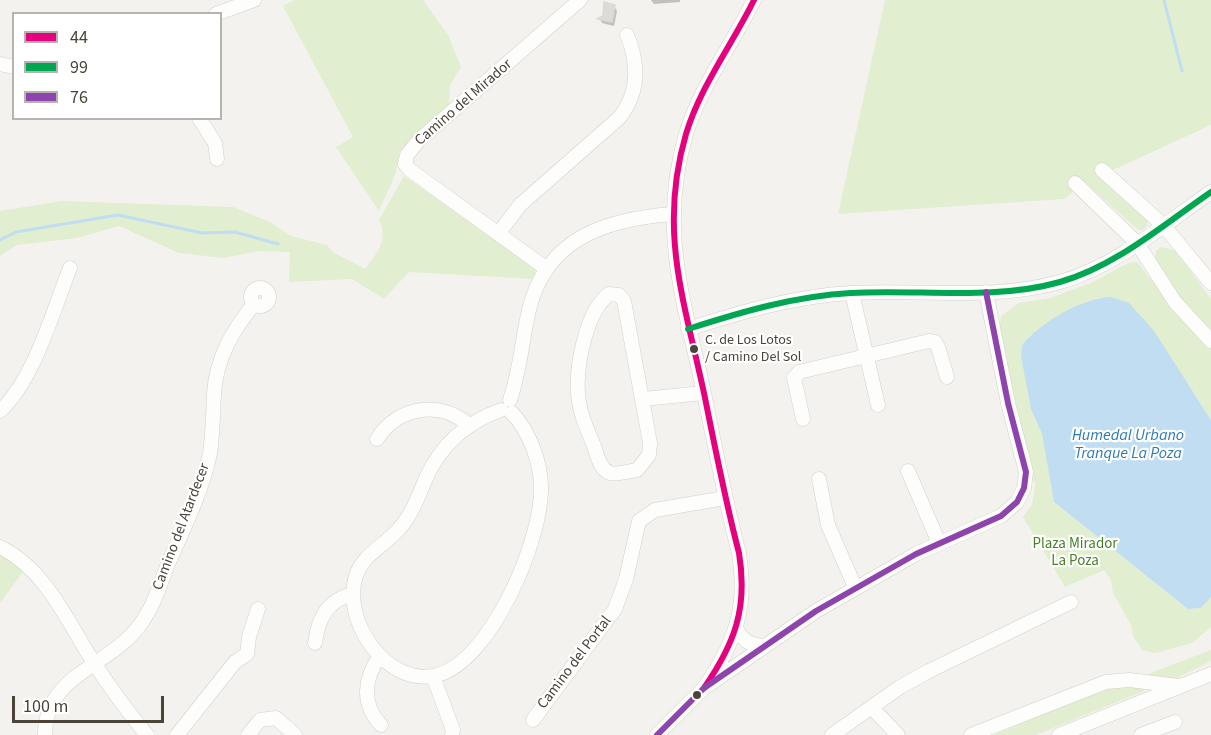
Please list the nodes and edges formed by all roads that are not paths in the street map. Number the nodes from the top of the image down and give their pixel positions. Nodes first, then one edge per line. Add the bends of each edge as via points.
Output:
1 (254, 0) edge
2 (580, 0) edge
3 (754, 0) edge
4 (762, 0) edge
5 (221, 12) edge
6 (748, 13) junction
7 (627, 35) dead end
8 (200, 120) edge
9 (217, 159) dead end
10 (1102, 170) dead end
11 (1075, 183) dead end
12 (1211, 192) edge
13 (672, 214) junction
14 (1163, 225) junction
15 (498, 234) junction
16 (1137, 243) junction
17 (70, 268) dead end
18 (547, 269) junction
19 (1211, 283) edge
20 (986, 292) junction
21 (852, 293) junction
22 (254, 304) dead end
23 (688, 329) junction
24 (1211, 341) edge
25 (867, 357) junction
26 (947, 377) dead end
27 (702, 388) junction
28 (643, 399) junction
29 (878, 405) dead end
30 (508, 408) junction
31 (0, 411) edge
32 (803, 419) dead end
33 (469, 425) junction
34 (377, 439) dead end
35 (908, 471) dead end
36 (819, 479) dead end
37 (725, 498) junction
38 (939, 543) junction
39 (0, 546) edge
40 (855, 587) junction
41 (353, 594) junction
42 (1071, 603) dead end
43 (258, 609) dead end
44 (737, 630) junction
45 (315, 643) dead end
46 (764, 646) junction
47 (380, 656) junction
48 (94, 663) junction
49 (1211, 674) edge
50 (433, 676) junction
51 (1179, 686) junction
52 (704, 688) junction
53 (872, 708) junction
54 (269, 719) junction
55 (533, 720) dead end
56 (1174, 722) dead end
57 (381, 725) dead end
58 (895, 733) edge
59 (45, 735) edge
60 (147, 735) edge
61 (177, 735) edge
62 (248, 735) edge
63 (259, 735) edge
64 (295, 735) edge
65 (453, 735) edge
66 (657, 735) edge
67 (832, 735) edge
68 (971, 735) edge
69 (1059, 735) edge
70 (1141, 735) edge

1 - 5 street
2 - 15 street, Camino del Mirador via 419,140 407,155 405,164 410,170
3 - 6 street
4 - 6 street
6 - 13 street via 709,79 692,117 677,173
7 - 15 street via 636,66 627,108 520,206
8 - 9 street via 215,143
10 - 14 street
11 - 16 street
12 - 14 street
13 - 18 street via 623,220 597,228 566,248
13 - 23 street via 676,272
14 - 16 street
14 - 19 street
15 - 18 street, Camino del Mirador
16 - 20 street via 1100,267 1074,277 1024,290
16 - 24 street via 1175,302
17 - 31 street via 31,364 9,403
18 - 30 street via 538,282 529,310
20 - 21 street
20 - 38 street via 1026,480 1021,496 1007,512
21 - 23 street via 770,304
21 - 25 street
22 - 48 street, Camino del Atardecer via 230,337 221,358 204,477 148,613 131,636
23 - 27 street
25 - 26 street via 935,342
25 - 29 street
25 - 32 street via 795,373
27 - 28 street
27 - 37 street
28 - 28 street via 649,455 637,470 611,473 603,469 582,415 578,392 587,326 609,294 624,301
30 - 33 street
30 - 50 street via 528,437 540,477 540,508 529,550 510,594 473,651 454,668
33 - 34 street via 443,410 422,409 396,420
33 - 41 street via 435,461 404,523 362,564
35 - 38 street
36 - 40 street via 828,525
37 - 44 street via 742,568
37 - 55 street, Camino del Portal via 655,510 639,520 615,609
38 - 40 street
39 - 48 street via 41,579
40 - 46 street
41 - 45 street via 326,609
41 - 47 street via 363,629
42 - 53 street via 929,671
43 - 61 street via 247,654 235,662
44 - 46 street via 752,645
44 - 52 street
46 - 52 street
47 - 50 street via 404,673
47 - 57 street via 366,695 372,714
48 - 59 street, Camino del Atardecer via 57,693 47,716
48 - 60 street
49 - 51 street
50 - 65 street
51 - 68 street via 1129,680 1106,682
51 - 69 street
52 - 66 street
53 - 58 street
53 - 67 street
54 - 62 street via 260,720
54 - 63 street
54 - 64 street via 279,720
56 - 70 street

